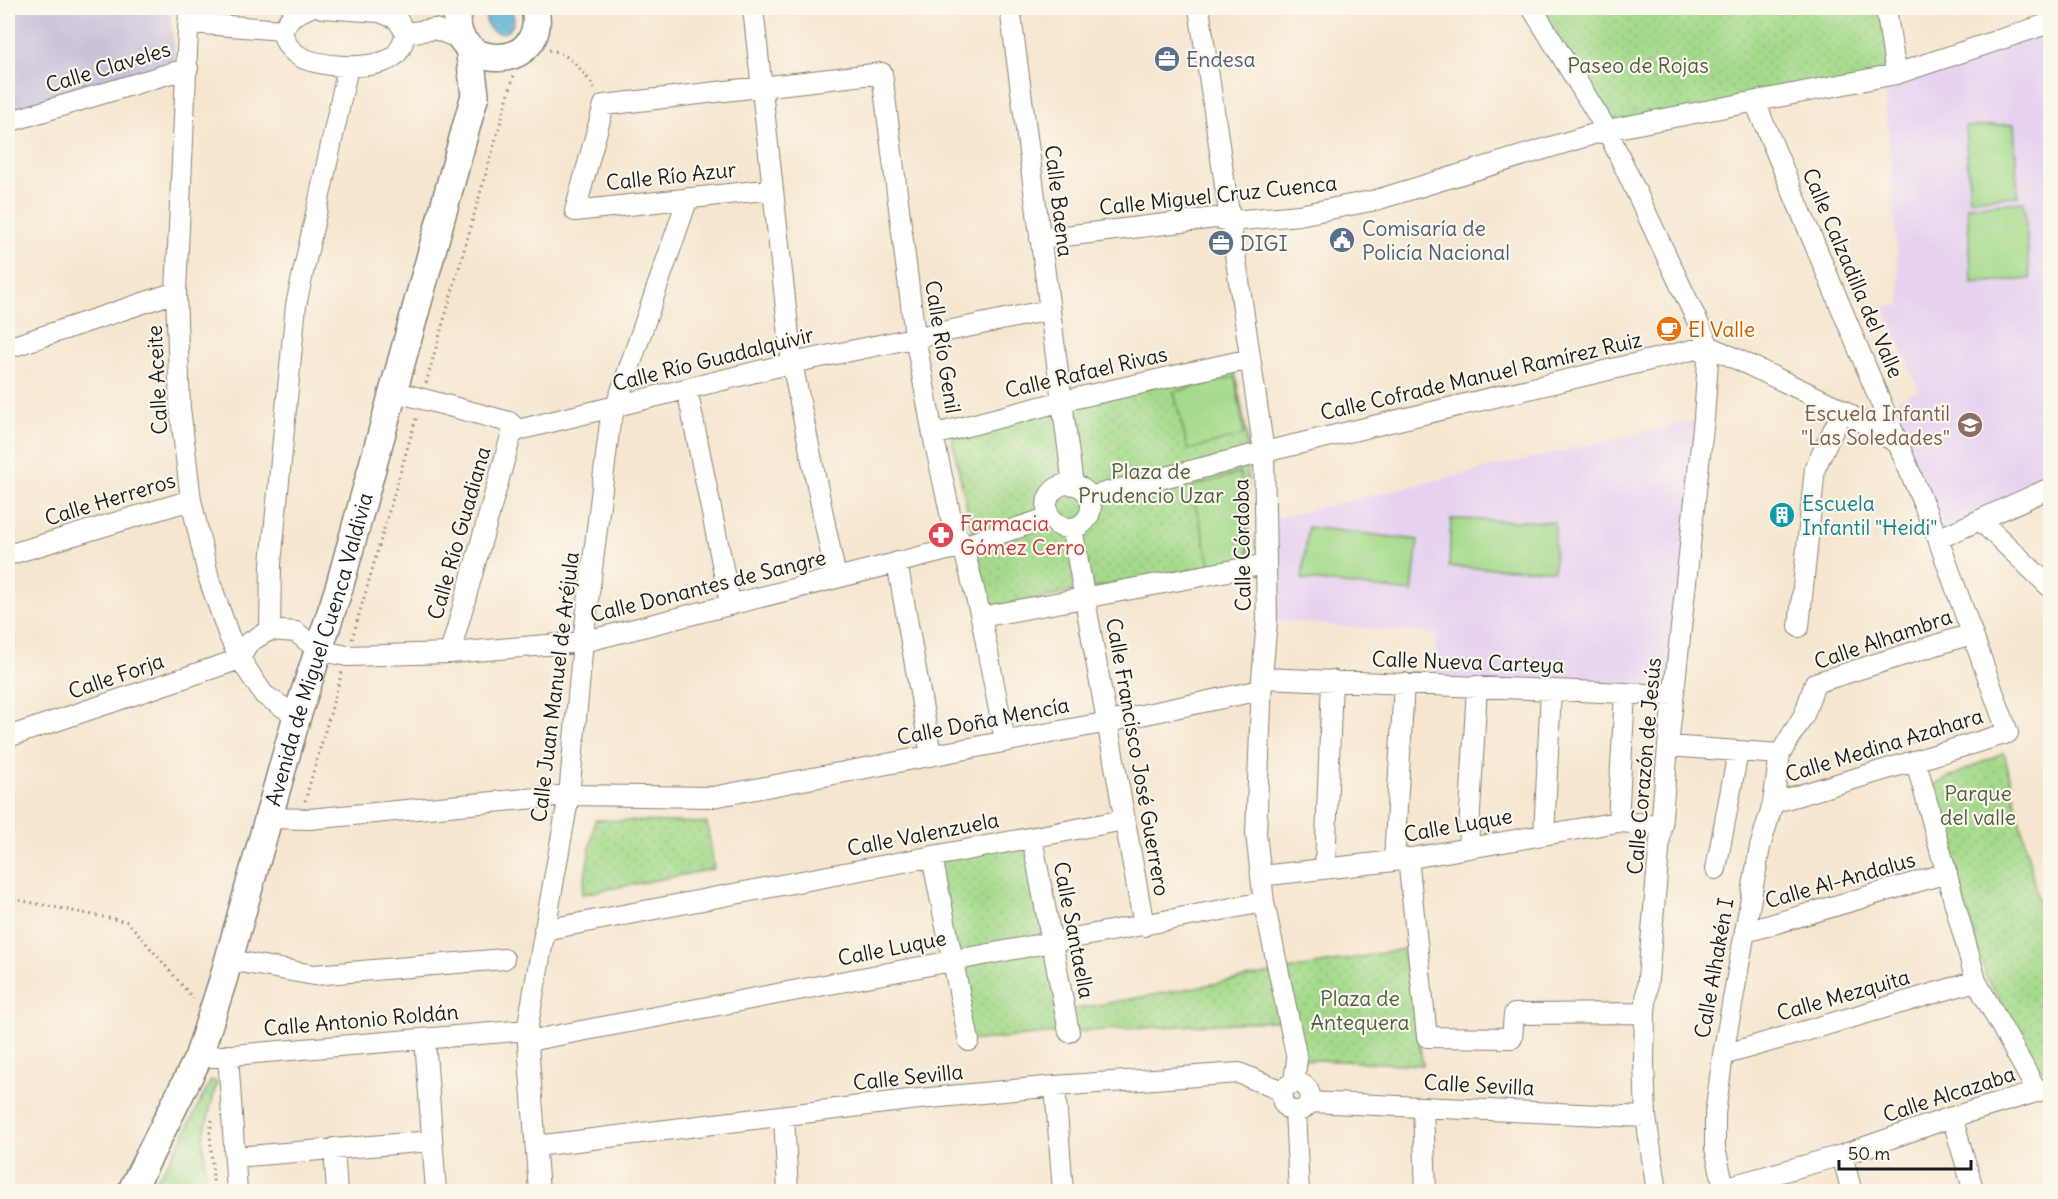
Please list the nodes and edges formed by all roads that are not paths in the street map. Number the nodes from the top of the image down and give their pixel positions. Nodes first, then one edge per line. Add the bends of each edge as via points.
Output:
1 (309, 8) edge
2 (322, 8) edge
3 (557, 8) edge
4 (753, 8) edge
5 (1010, 8) edge
6 (1199, 8) edge
7 (1532, 8) edge
8 (1886, 8) edge
9 (459, 10) edge
10 (190, 15) edge
11 (2050, 23) edge
12 (435, 29) junction
13 (282, 30) junction
14 (406, 33) junction
15 (466, 43) junction
16 (523, 44) edge
17 (348, 67) junction
18 (188, 68) junction
19 (1896, 74) junction
20 (762, 86) junction
21 (475, 95) junction
22 (1755, 102) junction
23 (8, 122) edge
24 (1607, 130) junction
25 (773, 189) junction
26 (688, 198) junction
27 (1231, 221) junction
28 (1040, 240) junction
29 (176, 292) junction
30 (1049, 310) junction
31 (915, 336) junction
32 (1709, 346) junction
33 (8, 348) edge
34 (1250, 359) junction
35 (792, 363) junction
36 (687, 389) junction
37 (393, 391) junction
38 (1063, 401) junction
39 (616, 408) junction
40 (1843, 410) junction
41 (518, 430) junction
42 (933, 435) junction
43 (1898, 443) junction
44 (1264, 452) junction
45 (1073, 485) junction
46 (2050, 488) edge
47 (1089, 497) junction
48 (191, 500) junction
49 (1050, 517) junction
50 (1981, 521) junction
51 (1072, 528) junction
52 (1938, 539) junction
53 (963, 546) junction
54 (8, 555) edge
55 (897, 562) junction
56 (1266, 564) junction
57 (836, 578) junction
58 (2050, 587) edge
59 (1085, 597) junction
60 (730, 603) junction
61 (981, 617) junction
62 (1799, 627) dead end
63 (270, 630) junction
64 (1971, 634) junction
65 (583, 642) junction
66 (318, 650) junction
67 (450, 653) junction
68 (240, 659) junction
69 (1332, 680) junction
70 (1404, 683) junction
71 (1261, 684) junction
72 (1476, 686) junction
73 (1551, 690) junction
74 (1625, 693) junction
75 (1673, 695) junction
76 (297, 716) junction
77 (1108, 722) junction
78 (2008, 733) joint
79 (8, 737) edge
80 (1005, 741) junction
81 (1668, 746) junction
82 (1738, 752) junction
83 (1780, 754) junction
84 (931, 756) junction
85 (1916, 762) junction
86 (569, 795) junction
87 (1773, 803) junction
88 (270, 818) junction
89 (1124, 820) junction
90 (1618, 822) junction
91 (1662, 825) junction
92 (1544, 835) junction
93 (1032, 838) junction
94 (1468, 848) junction
95 (932, 857) junction
96 (1401, 859) junction
97 (1325, 868) junction
98 (1716, 869) dead end
99 (1947, 873) junction
100 (1261, 876) junction
101 (1264, 902) junction
102 (1144, 926) junction
103 (544, 930) junction
104 (1746, 932) junction
105 (1052, 942) junction
106 (504, 959) dead end
107 (229, 960) junction
108 (953, 961) junction
109 (1976, 981) junction
110 (1645, 1013) junction
111 (1069, 1032) dead end
112 (528, 1036) junction
113 (425, 1039) junction
114 (969, 1041) dead end
115 (228, 1055) junction
116 (1723, 1055) junction
117 (198, 1058) junction
118 (1055, 1086) junction
119 (1288, 1087) junction
120 (2044, 1090) edge
121 (1302, 1107) junction
122 (1422, 1107) junction
123 (784, 1116) junction
124 (1646, 1117) junction
125 (1952, 1117) junction
126 (432, 1141) junction
127 (536, 1146) junction
128 (334, 1148) junction
129 (1842, 1155) junction
130 (235, 1157) junction
131 (1725, 1190) edge
132 (131, 1191) edge
133 (237, 1191) edge
134 (337, 1191) edge
135 (436, 1191) edge
136 (539, 1191) edge
137 (788, 1191) edge
138 (1063, 1191) edge
139 (1299, 1191) edge
140 (1426, 1191) edge
141 (1657, 1191) edge
142 (1852, 1191) edge
143 (1974, 1191) edge

1 - 13 street via 292,16
2 - 14 street via 380,12 397,19
3 - 16 street, Avenida de Miguel Cuenca Valdivia
4 - 20 street
5 - 28 street, Calle Baena
6 - 27 street, Calle Córdoba
7 - 24 street
8 - 19 street
9 - 12 street
9 - 15 street, Avenida de Miguel Cuenca Valdivia via 458,22
10 - 13 street
10 - 18 street, Calle Aceite
11 - 19 street
12 - 14 street
12 - 15 street
13 - 17 street via 284,42 297,55
14 - 17 street via 392,58
15 - 16 street via 486,57
15 - 21 street, Avenida de Miguel Cuenca Valdivia
16 - 21 street, Avenida de Miguel Cuenca Valdivia
17 - 63 street via 296,304 271,564
18 - 23 street, Calle Claveles
18 - 29 street, Calle Aceite
19 - 22 street
20 - 25 street
20 - 26 street, Calle Río Azur via 604,105 575,211
20 - 31 street, Calle Río Genil via 882,73
21 - 37 street, Avenida de Miguel Cuenca Valdivia
22 - 24 street
22 - 43 street, Calle Calzadilla del Valle
24 - 27 street, Calle Miguel Cruz Cuenca via 1376,200 1299,215
24 - 32 street
25 - 26 street, Calle Río Azur
25 - 35 street
26 - 39 street, Calle Juan Manuel de Aréjula
27 - 28 street, Calle Miguel Cruz Cuenca via 1215,218
27 - 34 street, Calle Córdoba
28 - 30 street, Calle Baena
29 - 33 street
29 - 48 street, Calle Aceite via 180,408
30 - 31 street, Calle Río Guadalquivir
30 - 38 street, Calle Baena
31 - 35 street, Calle Río Guadalquivir
31 - 42 street, Calle Río Genil
32 - 40 street
32 - 44 street, Calle Cofrade Manuel Ramírez Ruiz
32 - 75 street, Calle Corazón de Jesús
34 - 38 street, Calle Rafael Rivas
34 - 44 street, Calle Córdoba
35 - 36 street, Calle Río Guadalquivir
35 - 57 street
36 - 39 street, Calle Río Guadalquivir
36 - 60 street
37 - 41 street via 509,422
37 - 66 street, Avenida de Miguel Cuenca Valdivia
38 - 42 street, Calle Rafael Rivas
38 - 45 street, Calle Baena
39 - 41 street, Calle Río Guadalquivir
39 - 65 street, Calle Juan Manuel de Aréjula via 610,423
40 - 43 street
40 - 62 street via 1815,468
41 - 67 street, Calle Río Guadiana via 511,436
42 - 53 street, Calle Río Genil via 954,531
43 - 52 street, Calle Calzadilla del Valle
44 - 47 street
44 - 56 street, Calle Córdoba
45 - 47 street
45 - 49 street via 1054,491 1048,503
46 - 50 street
47 - 51 street via 1088,517
48 - 54 street, Calle Herreros
48 - 68 street, Calle Aceite via 209,579
49 - 51 street via 1059,526
49 - 53 street, Calle Donantes de Sangre
50 - 52 street
50 - 58 street
51 - 59 street, Calle Francisco José Guerrero
52 - 64 street, Calle Calzadilla del Valle
53 - 55 street, Calle Donantes de Sangre
53 - 61 street, Calle Río Genil
55 - 57 street, Calle Donantes de Sangre
55 - 84 street
56 - 59 street
56 - 71 street, Calle Córdoba via 1267,620
57 - 60 street, Calle Donantes de Sangre
59 - 61 street
59 - 77 street, Calle Francisco José Guerrero
60 - 65 street, Calle Donantes de Sangre
61 - 80 street, Calle Río Genil
63 - 66 street via 296,632
63 - 68 street via 248,643
64 - 78 street, Calle Calzadilla del Valle
64 - 83 street, Calle Alhambra via 1815,683 1804,715
65 - 67 street, Calle Donantes de Sangre
65 - 86 street, Calle Juan Manuel de Aréjula
66 - 67 street, Calle Donantes de Sangre via 347,656
66 - 76 street, Avenida de Miguel Cuenca Valdivia
68 - 76 street, Calle Aceite via 264,694
68 - 79 street, Calle Forja
69 - 70 street, Calle Nueva Carteya
69 - 71 street, Calle Nueva Carteya
69 - 97 street
70 - 72 street, Calle Nueva Carteya
70 - 96 street
71 - 77 street, Calle Doña Mencía
71 - 100 street, Calle Córdoba via 1256,834
72 - 73 street, Calle Nueva Carteya
72 - 94 street
73 - 74 street, Calle Nueva Carteya
73 - 92 street
74 - 75 street, Calle Nueva Carteya
74 - 90 street
75 - 81 street, Calle Corazón de Jesús
76 - 88 street, Avenida de Miguel Cuenca Valdivia
77 - 80 street, Calle Doña Mencía
77 - 89 street, Calle Francisco José Guerrero
78 - 85 street, Calle Medina Azahara
80 - 84 street, Calle Doña Mencía
81 - 82 street
81 - 91 street, Calle Corazón de Jesús
82 - 83 street
82 - 98 street
83 - 87 street, Calle Alhakén I
84 - 86 street, Calle Doña Mencía via 713,796
85 - 87 street, Calle Medina Azahara
85 - 99 street
86 - 88 street, Calle Doña Mencía via 309,819
86 - 103 street, Calle Juan Manuel de Aréjula
87 - 104 street, Calle Alhakén I via 1760,847
88 - 107 street, Avenida de Miguel Cuenca Valdivia
89 - 93 street, Calle Valenzuela
89 - 102 street, Calle Francisco José Guerrero
90 - 91 street, Calle Luque
90 - 92 street, Calle Luque
91 - 110 street, Calle Corazón de Jesús
92 - 94 street, Calle Luque
93 - 95 street, Calle Valenzuela
93 - 105 street, Calle Santaella
94 - 96 street, Calle Luque
95 - 103 street, Calle Valenzuela
95 - 108 street
96 - 97 street, Calle Luque
96 - 110 street via 1426,1037 1512,1038 1514,1014
97 - 100 street, Calle Luque
99 - 104 street, Calle Al-Andalus
99 - 109 street
100 - 101 street, Calle Córdoba
101 - 102 street, Calle Luque
101 - 119 street, Calle Córdoba via 1297,1059
102 - 105 street, Calle Luque
103 - 112 street, Calle Juan Manuel de Aréjula
104 - 116 street, Calle Alhakén I
105 - 108 street, Calle Luque
105 - 111 street, Calle Santaella
106 - 107 street via 314,975
107 - 117 street, Avenida de Miguel Cuenca Valdivia
108 - 112 street, Calle Luque
108 - 114 street
109 - 116 street, Calle Mezquita
109 - 120 street
110 - 124 street, Calle Corazón de Jesús
112 - 113 street, Calle Antonio Roldán
112 - 127 street, Calle Juan Manuel de Aréjula
113 - 115 street, Calle Antonio Roldán
113 - 126 street
115 - 117 street, Calle Antonio Roldán
115 - 130 street
116 - 131 street, Calle Alhakén I via 1715,1148
117 - 132 street, Avenida de Miguel Cuenca Valdivia
118 - 119 street, Calle Sevilla via 1239,1073
118 - 123 street, Calle Sevilla
118 - 138 street
119 - 121 street via 1283,1104
120 - 125 street, Calle Alcazaba
121 - 122 street, Calle Sevilla
121 - 139 street
122 - 124 street, Calle Sevilla
122 - 140 street
123 - 127 street, Calle Sevilla
123 - 137 street
124 - 141 street, Calle Corazón de Jesús
125 - 129 street, Calle Alcazaba
125 - 143 street
126 - 128 street
126 - 135 street
127 - 136 street, Calle Juan Manuel de Aréjula
128 - 130 street
128 - 134 street
129 - 131 street, Calle Alcazaba
129 - 142 street
130 - 133 street

